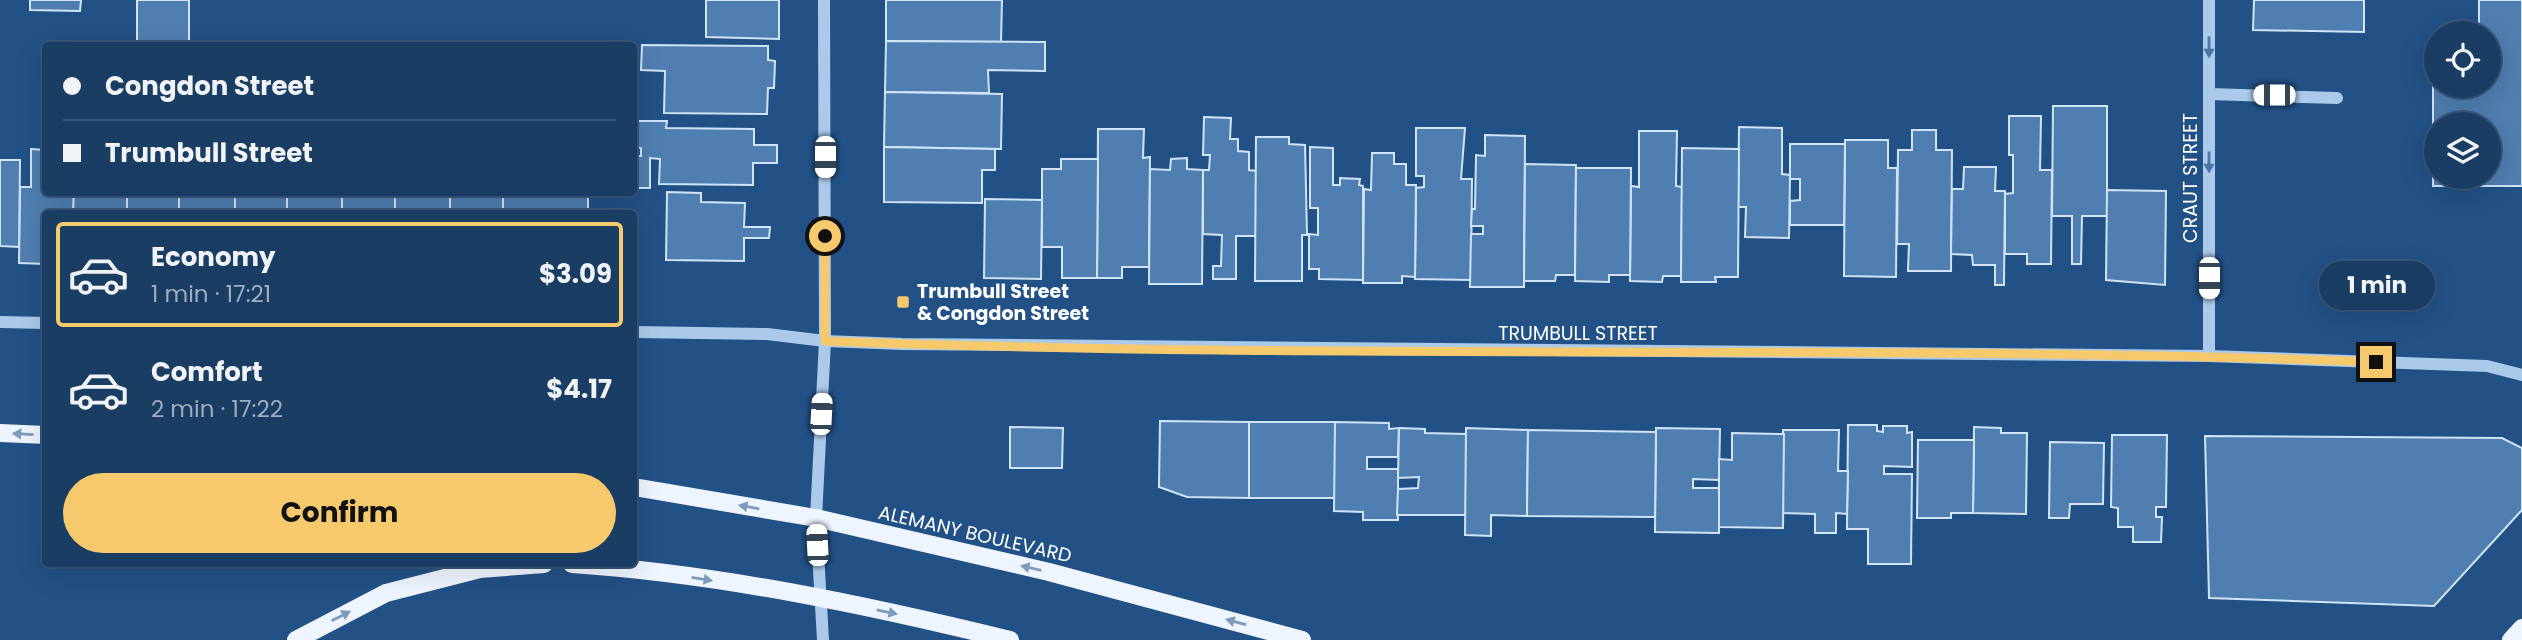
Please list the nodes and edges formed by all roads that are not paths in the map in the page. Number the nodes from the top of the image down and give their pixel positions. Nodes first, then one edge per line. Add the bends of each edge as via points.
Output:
1 (824, 0) edge
2 (2209, 0) edge
3 (2209, 94) junction
4 (2337, 97) dead end
5 (0, 321) edge
6 (42, 323) edge
7 (637, 331) edge
8 (825, 341) junction
9 (2209, 356) junction
10 (2522, 374) edge
11 (0, 433) edge
12 (42, 435) edge
13 (637, 488) edge
14 (816, 518) junction
15 (506, 567) edge
16 (618, 567) edge
17 (820, 598) junction
18 (2522, 628) edge
19 (296, 640) edge
20 (823, 640) edge
21 (1010, 640) edge
22 (1302, 640) edge
23 (2511, 640) edge

1 - 8 street
2 -> 3 street, CRAUT STREET
3 - 4 street
3 -> 9 street, CRAUT STREET
5 - 6 street
7 - 8 street, TRUMBULL STREET via 766,334
8 - 9 street, TRUMBULL STREET via 1227,349
8 - 14 street
9 - 10 street, TRUMBULL STREET via 2487,366
12 -> 11 main road
14 -> 13 main road, ALEMANY BOULEVARD
14 - 17 street
22 -> 14 main road, ALEMANY BOULEVARD via 1049,572
19 -> 15 main road via 386,593
16 -> 17 main road
17 - 20 street
17 -> 21 main road
18 - 23 main road

